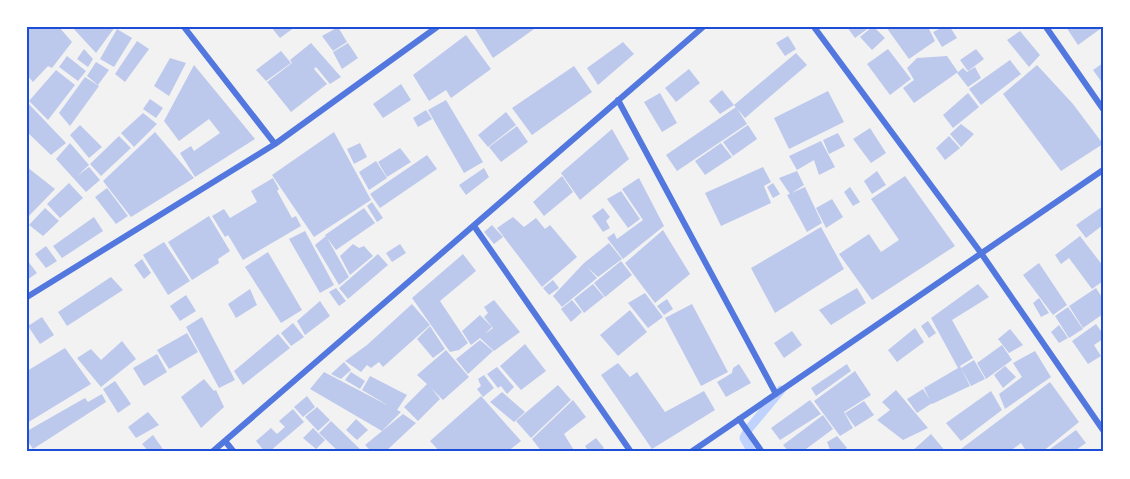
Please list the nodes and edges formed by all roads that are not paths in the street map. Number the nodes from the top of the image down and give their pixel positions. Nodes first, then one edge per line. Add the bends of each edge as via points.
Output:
1 (184, 27) edge
2 (437, 27) edge
3 (703, 27) edge
4 (814, 27) edge
5 (1046, 27) edge
6 (618, 100) junction
7 (1103, 110) edge
8 (275, 144) junction
9 (1103, 170) edge
10 (474, 226) junction
11 (981, 253) junction
12 (27, 297) edge
13 (776, 394) junction
14 (740, 419) junction
15 (1103, 430) edge
16 (225, 441) junction
17 (212, 452) edge
18 (234, 452) edge
19 (631, 452) edge
20 (691, 452) edge
21 (762, 452) edge

1 - 8 street
2 - 8 street
3 - 6 street
4 - 11 street
5 - 7 street
6 - 10 street
6 - 13 street
8 - 12 street
9 - 11 street
10 - 16 street
10 - 19 street
11 - 13 street
11 - 15 street
13 - 14 street
14 - 20 street
14 - 21 street
16 - 17 street
16 - 18 street

